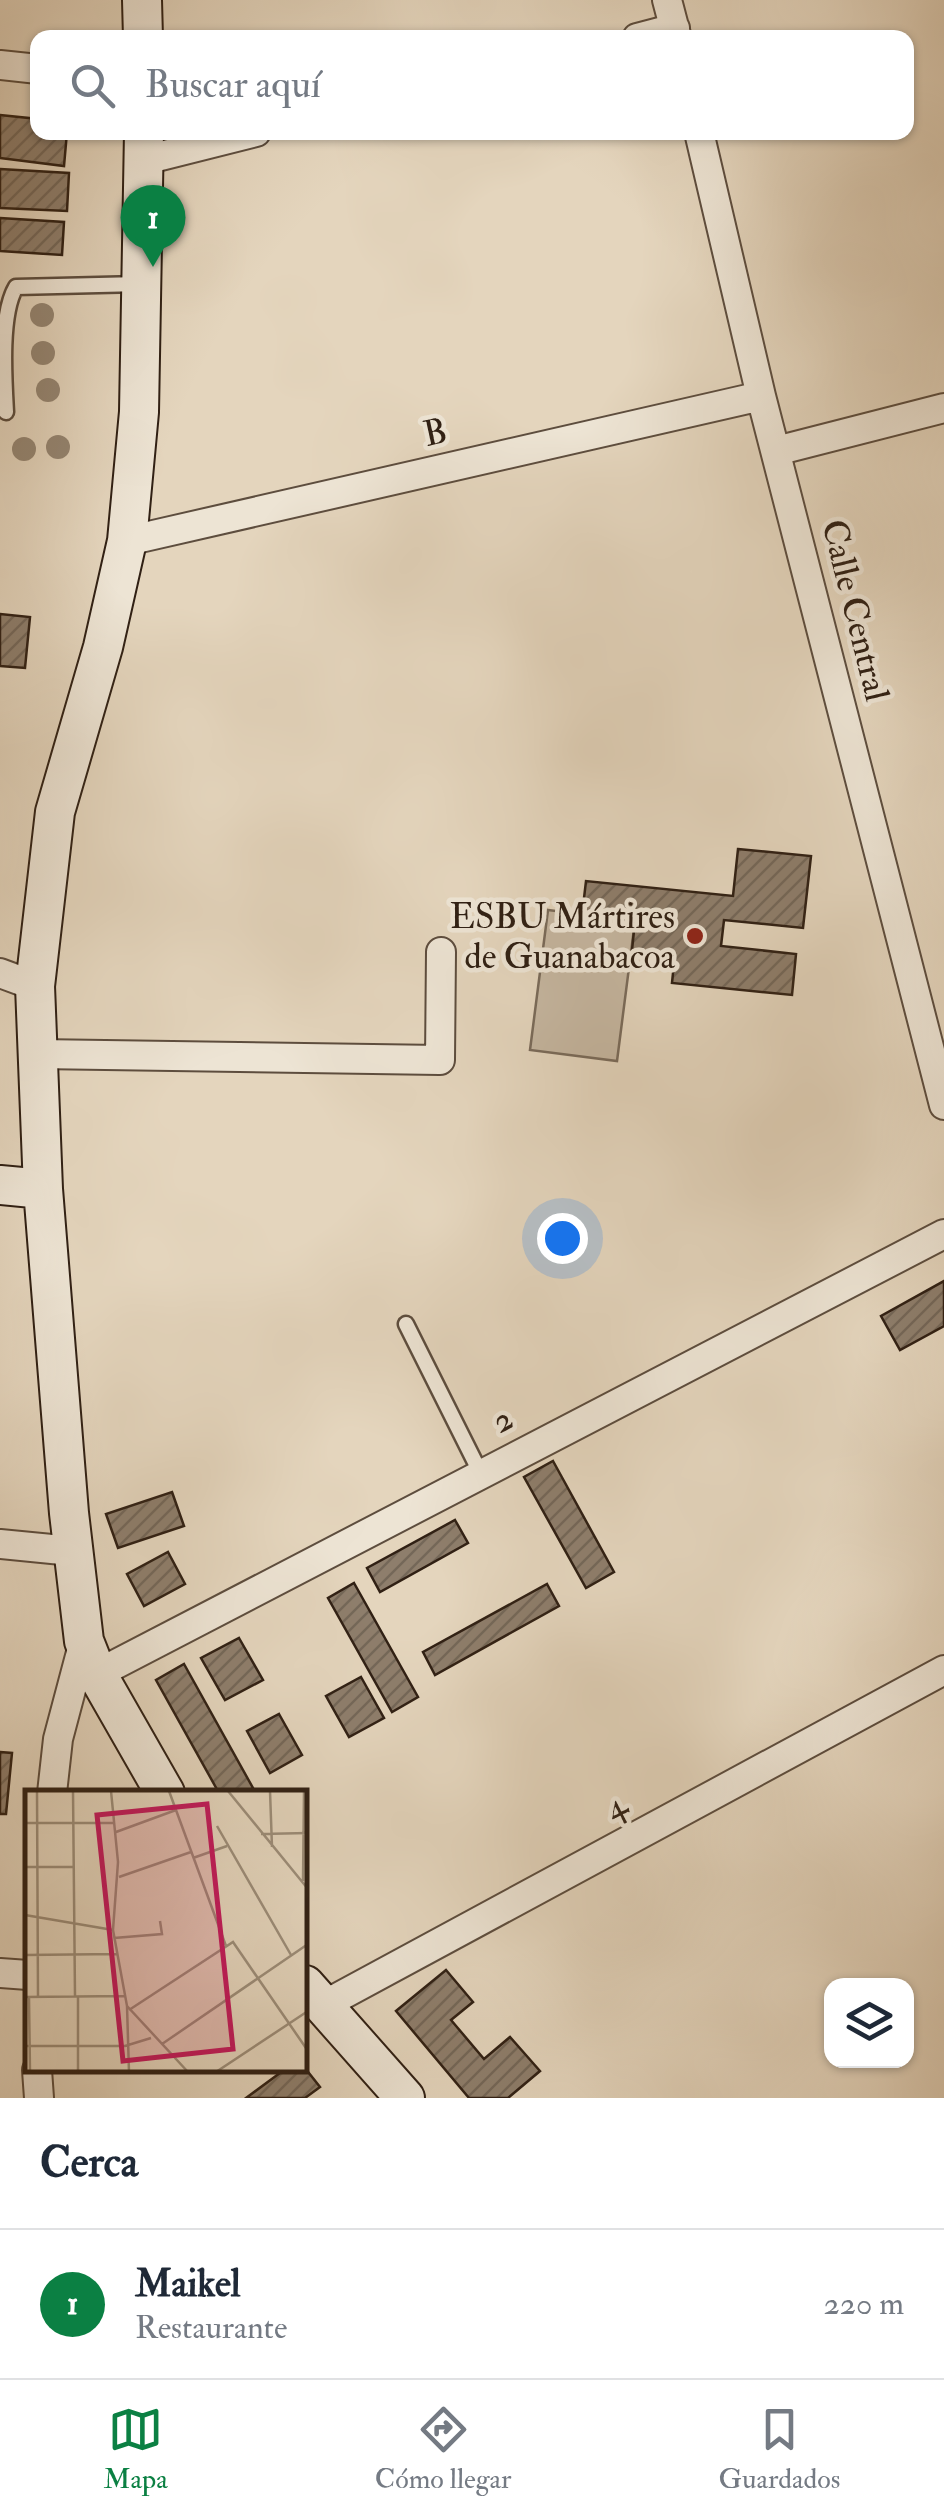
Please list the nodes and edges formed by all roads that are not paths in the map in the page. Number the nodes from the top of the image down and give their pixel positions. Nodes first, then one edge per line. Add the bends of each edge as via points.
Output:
1 (142, 0) edge
2 (668, 0) edge
3 (143, 30) edge
4 (675, 30) edge
5 (0, 65) edge
6 (30, 68) edge
7 (193, 140) edge
8 (701, 140) edge
9 (145, 146) edge
10 (140, 284) junction
11 (761, 396) junction
12 (944, 408) edge
13 (6, 412) dead end
14 (776, 451) junction
15 (127, 541) junction
16 (441, 952) dead end
17 (0, 973) edge
18 (35, 986) junction
19 (38, 1054) junction
20 (944, 1106) edge
21 (0, 1185) edge
22 (43, 1189) junction
23 (944, 1234) edge
24 (406, 1324) dead end
25 (480, 1472) junction
26 (0, 1544) edge
27 (72, 1551) junction
28 (90, 1658) junction
29 (944, 1670) edge
30 (52, 1790) edge
31 (163, 1790) edge
32 (0, 1973) edge
33 (25, 1975) edge
34 (314, 1995) edge
35 (38, 2073) edge
36 (39, 2098) edge
37 (406, 2098) edge

1 - 3 main road
2 - 4 street
5 - 6 street
7 - 9 street
8 - 11 street, Calle Central
9 - 10 main road
10 - 13 lane via 16,288 4,312
10 - 15 main road via 139,412
11 - 14 street, Calle Central
11 - 15 street, B
12 - 14 street
14 - 20 street, Calle Central
15 - 18 main road via 55,812
16 - 19 street via 440,1060
17 - 18 street
18 - 19 main road
19 - 22 main road
21 - 22 main road
22 - 27 main road
23 - 25 street, 2
24 - 25 lane
25 - 28 street, 2
26 - 27 street
27 - 28 main road
28 - 30 street via 58,1739
28 - 31 main road
29 - 34 street, 4
32 - 33 street
34 - 37 main road
35 - 36 street

